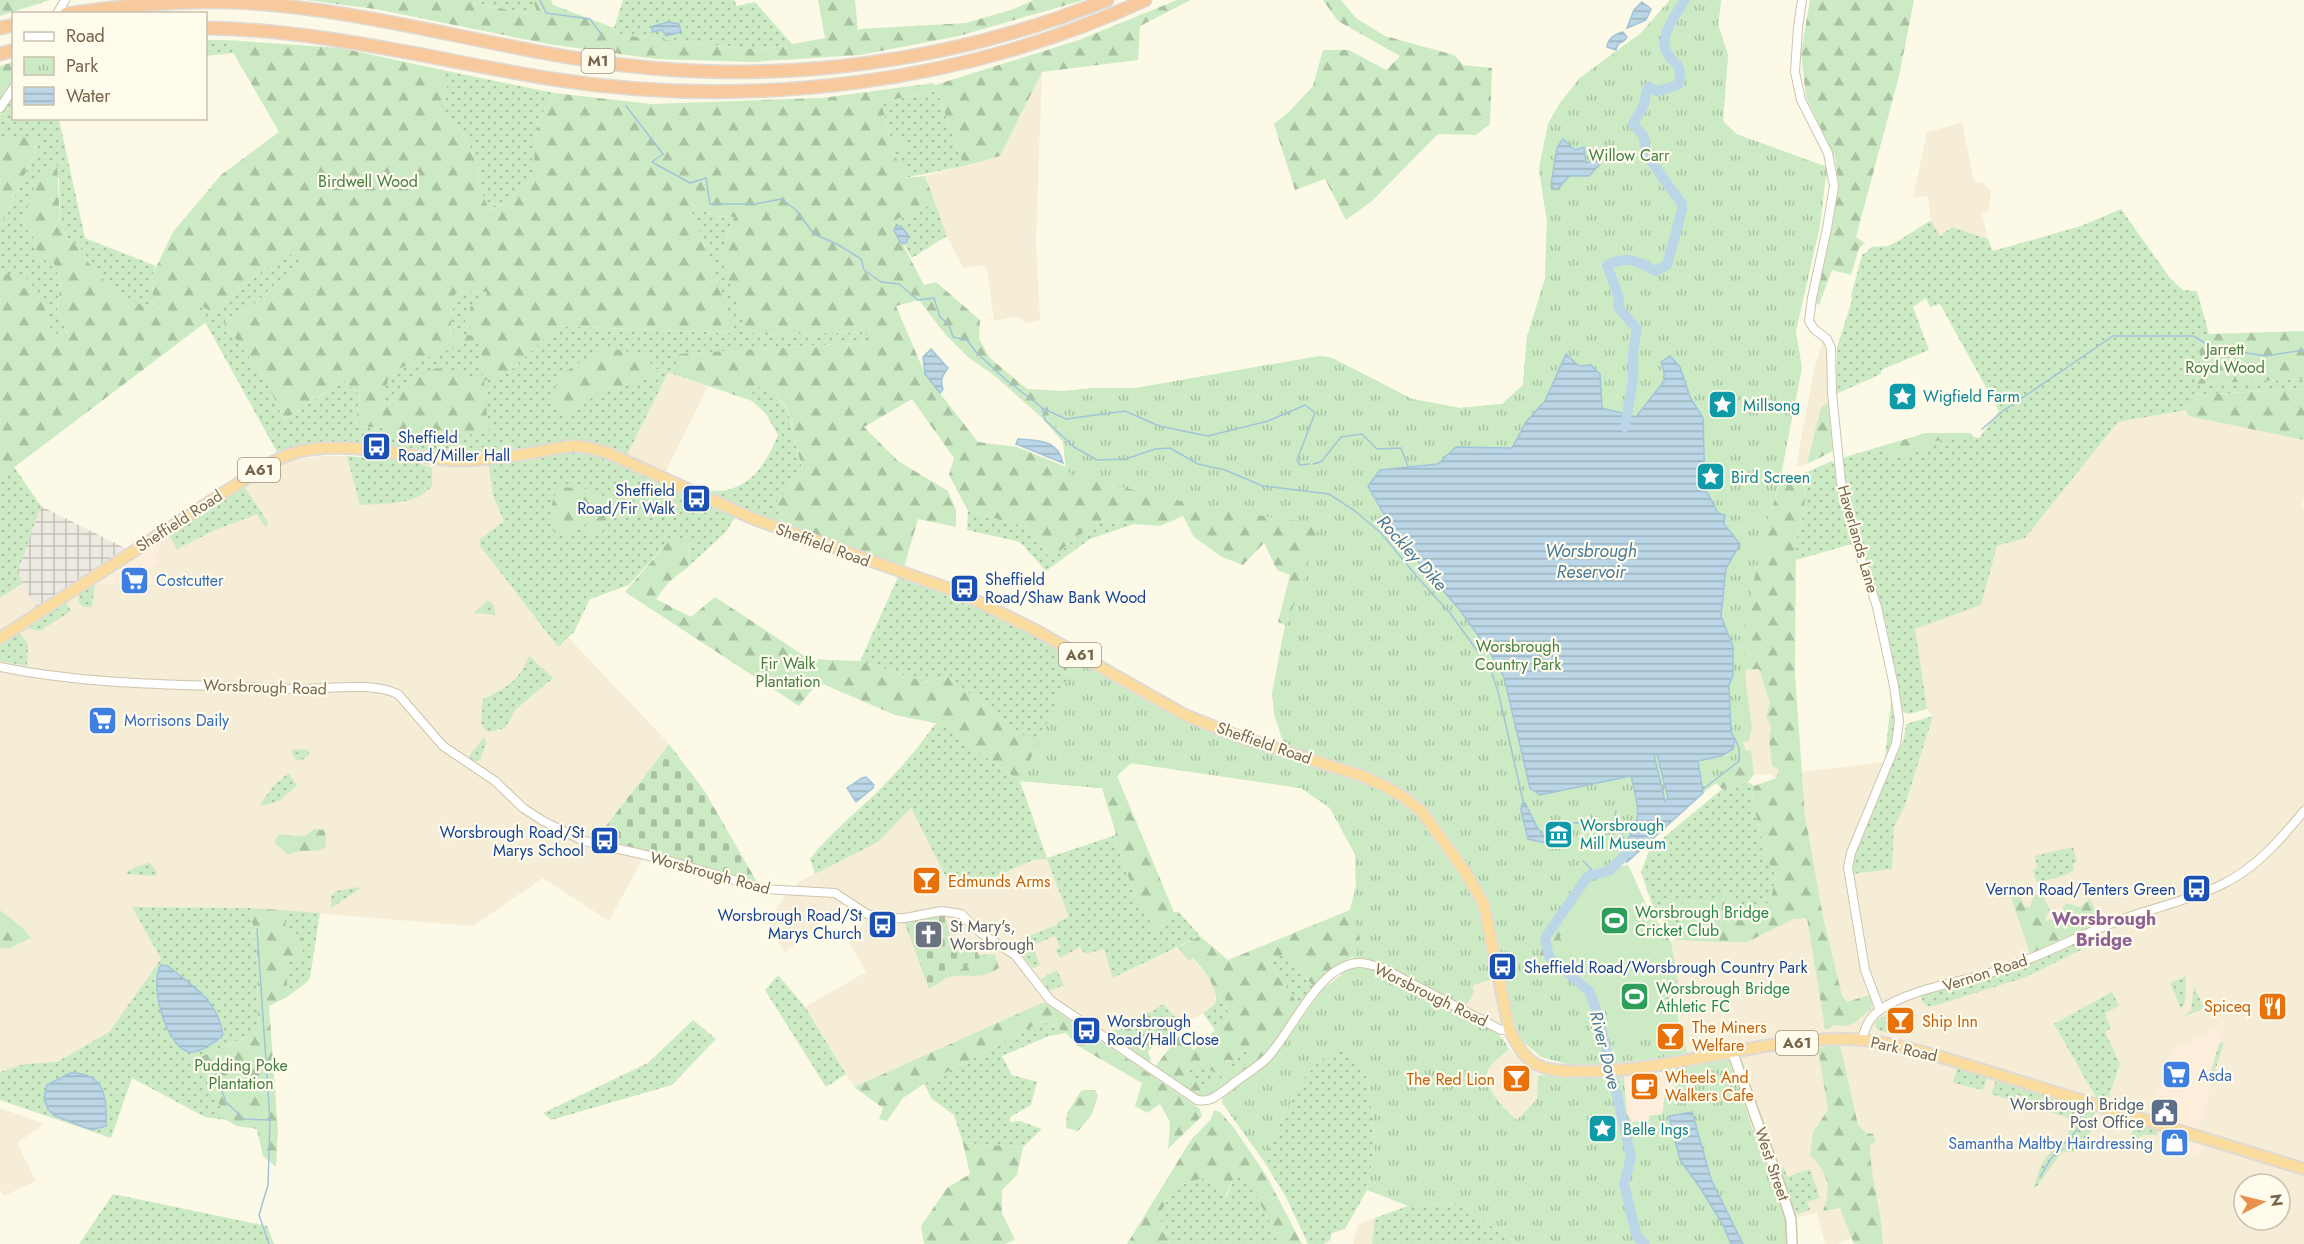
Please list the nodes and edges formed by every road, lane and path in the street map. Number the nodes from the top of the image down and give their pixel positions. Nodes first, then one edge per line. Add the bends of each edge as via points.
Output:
1 (1107, 0) edge
2 (1145, 0) edge
3 (1802, 0) edge
4 (79, 12) edge
5 (207, 28) edge
6 (12, 90) edge
7 (0, 108) edge
8 (0, 638) edge
9 (0, 667) edge
10 (2304, 811) edge
11 (1880, 1010) junction
12 (1509, 1029) junction
13 (1862, 1040) junction
14 (1732, 1051) junction
15 (2304, 1169) edge
16 (1792, 1244) edge

1 - 4 highway, M1 via 1025,29 931,52 851,65 744,72 624,65 379,20 278,6 160,3
2 - 5 highway, M1 via 1029,44 935,68 858,82 729,91 565,80 319,36
3 - 11 street, Haverlands Lane via 1795,72 1801,100 1827,153 1834,186 1809,321 1831,348 1841,482 1880,617 1899,721 1896,744 1848,867 1865,970
6 - 7 street
8 - 12 highway, Sheffield Road / A61 via 234,486 294,453 341,449 468,460 571,446 598,450 763,523 961,593 1039,632 1185,715 1362,776 1405,798 1422,812 1445,843 1484,905
9 - 12 street, Worsbrough Road via 40,675 123,682 388,690 398,694 443,746 495,781 523,808 574,837 763,889 835,893 867,914 885,919 942,911 961,914 982,934 1015,955 1050,1000 1197,1100 1214,1098 1266,1058 1322,983 1352,964 1382,968 1501,1030
10 - 11 street, Vernon Road via 2269,850 2225,883 2197,896 2116,921 2018,964 1901,999
11 - 13 street via 1867,1024
12 - 14 highway, Park Road / A61 via 1529,1060 1561,1071 1629,1070
13 - 14 highway, Park Road / A61 via 1835,1039
13 - 15 highway, Park Road / A61 via 1938,1056
14 - 16 main road, West Street via 1783,1194 1791,1220

